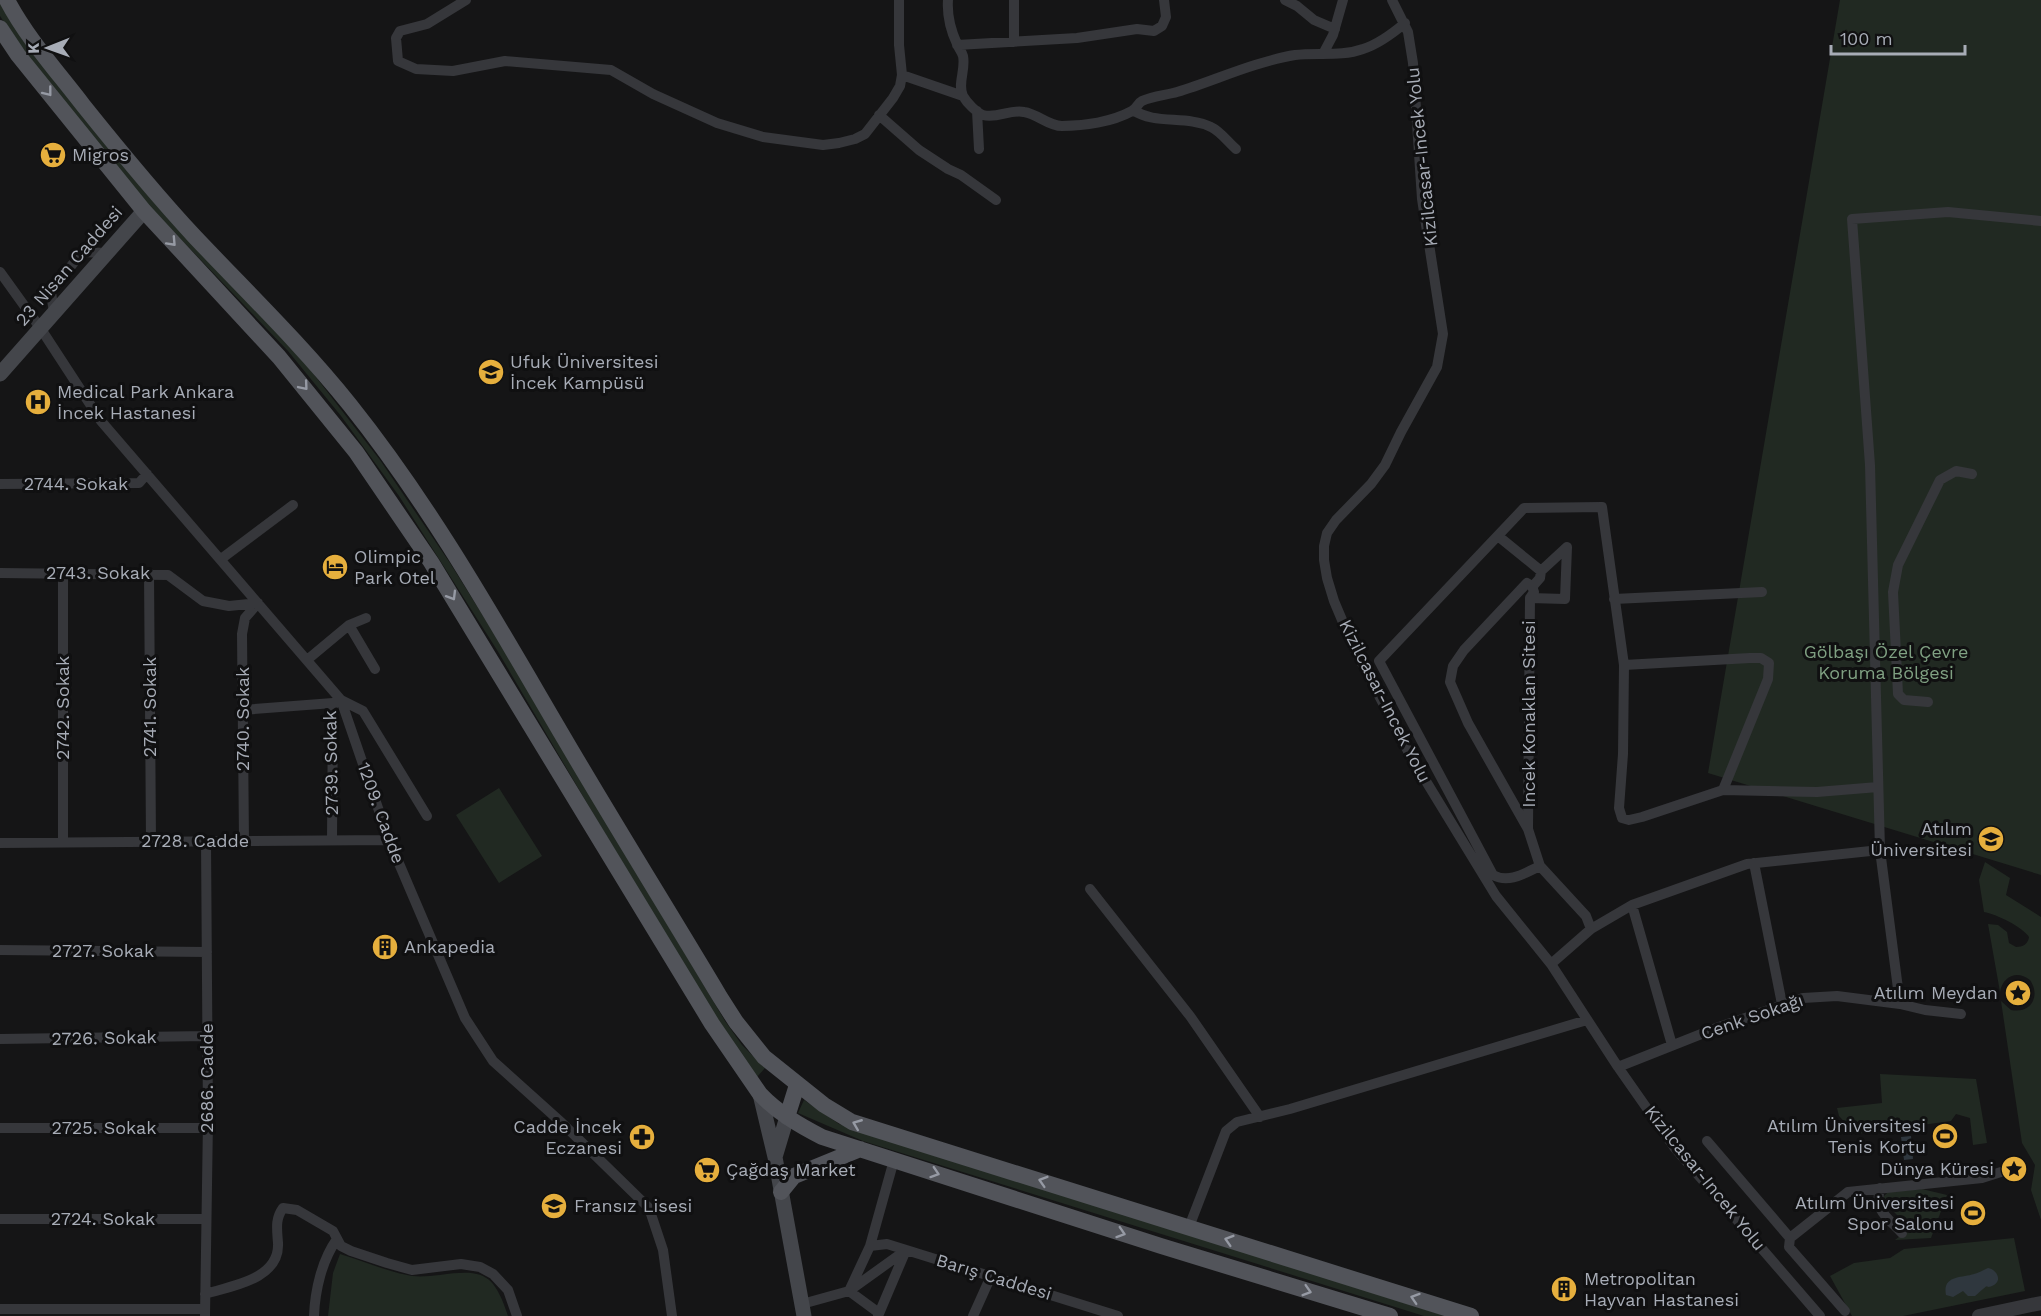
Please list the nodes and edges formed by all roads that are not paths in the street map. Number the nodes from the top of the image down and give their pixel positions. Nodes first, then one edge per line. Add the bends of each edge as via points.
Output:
1 (7, 0) edge
2 (466, 0) edge
3 (899, 0) edge
4 (948, 0) edge
5 (1014, 0) edge
6 (1164, 0) edge
7 (1285, 0) edge
8 (1342, 0) edge
9 (1392, 0) edge
10 (1405, 23) junction
11 (0, 28) edge
12 (1335, 29) junction
13 (1014, 42) junction
14 (957, 45) junction
15 (1323, 54) junction
16 (902, 75) junction
17 (963, 96) junction
18 (1133, 110) junction
19 (977, 111) junction
20 (879, 115) junction
21 (979, 149) dead end
22 (1236, 149) dead end
23 (996, 200) dead end
24 (144, 211) junction
25 (2041, 221) edge
26 (0, 272) edge
27 (41, 329) junction
28 (0, 374) edge
29 (147, 474) junction
30 (1972, 474) dead end
31 (0, 484) edge
32 (293, 505) dead end
33 (1498, 536) junction
34 (221, 559) junction
35 (1541, 570) junction
36 (0, 573) edge
37 (63, 573) junction
38 (149, 573) junction
39 (1533, 586) junction
40 (1762, 592) dead end
41 (1530, 598) junction
42 (1614, 599) junction
43 (258, 603) junction
44 (366, 618) dead end
45 (349, 625) junction
46 (307, 660) junction
47 (1624, 665) junction
48 (375, 669) dead end
49 (341, 700) junction
50 (1929, 702) dead end
51 (242, 710) junction
52 (1878, 788) junction
53 (1723, 790) junction
54 (427, 816) dead end
55 (1528, 829) junction
56 (332, 840) junction
57 (389, 840) junction
58 (150, 841) junction
59 (206, 841) junction
60 (244, 841) junction
61 (63, 842) junction
62 (0, 843) edge
63 (1880, 850) junction
64 (1754, 863) junction
65 (1540, 866) junction
66 (1090, 889) dead end
67 (1632, 905) junction
68 (1591, 929) junction
69 (0, 950) edge
70 (207, 952) junction
71 (1551, 964) junction
72 (1782, 1004) junction
73 (1900, 1004) junction
74 (1961, 1014) dead end
75 (1587, 1020) junction
76 (207, 1036) junction
77 (0, 1039) edge
78 (1672, 1045) junction
79 (1618, 1067) junction
80 (781, 1071) junction
81 (797, 1085) junction
82 (760, 1094) junction
83 (787, 1117) junction
84 (1260, 1117) junction
85 (0, 1128) edge
86 (208, 1128) junction
87 (1707, 1141) dead end
88 (860, 1149) junction
89 (775, 1157) junction
90 (894, 1160) junction
91 (2001, 1172) dead end
92 (1880, 1188) junction
93 (781, 1192) junction
94 (0, 1219) edge
95 (206, 1219) junction
96 (1189, 1227) junction
97 (1902, 1233) dead end
98 (1790, 1238) junction
99 (337, 1239) junction
100 (870, 1246) junction
101 (906, 1250) junction
102 (991, 1276) junction
103 (849, 1291) junction
104 (205, 1294) junction
105 (2041, 1303) edge
106 (1084, 1305) junction
107 (803, 1310) edge
108 (2, 1311) edge
109 (1845, 1311) dead end
110 (205, 1312) edge
111 (878, 1314) edge
112 (314, 1316) edge
113 (517, 1316) edge
114 (672, 1316) edge
115 (973, 1316) edge
116 (1079, 1316) edge
117 (1118, 1316) edge
118 (1390, 1316) edge
119 (1471, 1316) edge
120 (1820, 1316) edge
121 (1979, 1316) edge

1 - 80 main road via 36,46 141,176 317,365 384,450 477,589 720,997 756,1047
2 - 20 street via 427,24 400,31 396,38 398,61 416,69 453,71 505,61 611,70 717,123 764,136 823,145 865,134
3 - 16 street
4 - 14 street
5 - 13 street
6 - 13 street via 1166,17 1154,31 1137,29
7 - 12 street
8 - 12 street
9 - 10 street, Kizilcasar-Incek Yolu
10 - 15 street via 1384,40 1364,49
10 - 71 street, Kizilcasar-Incek Yolu via 1413,63 1422,199 1443,334 1437,367 1384,465 1327,533 1327,578 1353,646 1410,755 1496,896
11 -> 24 main road
12 - 15 street
13 - 14 street
14 - 17 street via 963,54
15 - 18 street via 1278,58 1141,102
16 - 17 street
16 - 20 street via 897,92
17 - 19 street
18 - 19 street via 1085,125 1060,126 1022,111 991,116
18 - 22 street via 1140,115 1181,119 1213,128
19 - 21 street
20 - 23 street via 919,150
24 - 27 main road, 23 Nisan Caddesi
24 -> 82 main road via 287,366 337,426 394,505 712,1024
25 - 52 street via 1948,212 1852,219 1870,465
26 - 27 street, 1209. Cadde
27 - 28 main road, 23 Nisan Caddesi
27 - 29 street, 1209. Cadde via 101,421
29 - 31 street, 2744. Sokak via 139,483
29 - 34 street, 1209. Cadde
30 - 50 street via 1956,471 1940,480 1894,578 1898,694 1904,700
32 - 34 street
33 - 35 street
33 - 42 street via 1524,508 1602,507
33 - 65 street via 1379,661 1493,875 1510,879
34 - 43 street, 1209. Cadde
35 - 39 street, Incek Konaklan Sitesi
35 - 41 street via 1568,547 1565,599
36 - 37 street, 2743. Sokak
37 - 38 street, 2743. Sokak
37 - 61 street, 2742. Sokak
38 - 43 street, 2743. Sokak via 168,574 203,601 229,606
38 - 58 street, 2741. Sokak
39 - 41 street, Incek Konaklan Sitesi
39 - 55 street via 1527,583 1464,650 1450,676 1468,723
40 - 42 street
41 - 55 street, Incek Konaklan Sitesi
42 - 47 street
43 - 46 street, 1209. Cadde
43 - 51 street, 2740. Sokak via 245,618 242,634
44 - 45 street
45 - 46 street
45 - 48 street
46 - 49 street, 1209. Cadde
47 - 53 street via 1619,808 1622,818 1642,817
47 - 53 street via 1750,658 1769,663 1768,679
49 - 54 street via 363,711
49 - 57 street, 1209. Cadde
51 - 56 street, 2739. Sokak via 333,703
51 - 60 street, 2740. Sokak
52 - 53 street via 1817,792
52 - 63 street
55 - 65 street
56 - 57 street, 2728. Cadde
56 - 60 street, 2728. Cadde
57 - 114 street, 1209. Cadde via 465,1018 493,1060 648,1208 663,1250
58 - 59 street, 2728. Cadde
58 - 61 street, 2728. Cadde
59 - 60 street, 2728. Cadde
59 - 70 street, 2686. Cadde
61 - 62 street, 2728. Cadde
63 - 64 street
63 - 73 street
64 - 67 street
64 - 72 street
65 - 68 street via 1586,916
66 - 84 street via 1190,1016
67 - 68 street
67 - 78 street
68 - 71 street
69 - 70 street, 2727. Sokak
70 - 76 street, 2686. Cadde
71 - 75 street, Kizilcasar-Incek Yolu
72 - 73 street, Cenk Sokağı via 1837,996
72 - 78 street, Cenk Sokağı
73 - 74 street, Cenk Sokağı
75 - 79 street, Kizilcasar-Incek Yolu
75 - 84 street
76 - 77 street, 2726. Sokak
76 - 86 street, 2686. Cadde
78 - 79 street, Cenk Sokağı
79 - 120 street, Kizilcasar-Incek Yolu via 1674,1147
80 - 81 main road
80 - 82 main road via 766,1079
81 - 83 main road
96 -> 81 main road via 863,1127 838,1115
82 - 83 main road
82 - 89 main road
83 - 88 main road via 822,1137
83 - 89 main road
84 - 96 street via 1237,1122 1226,1131
85 - 86 street, 2725. Sokak
86 - 95 street, 2686. Cadde
87 - 98 street
88 - 90 main road
88 - 93 main road via 794,1176
89 - 93 main road
90 - 100 street
90 -> 118 main road
91 - 92 street via 1982,1178
92 - 97 street via 1878,1207
92 - 98 street via 1848,1192
93 - 107 main road
94 - 95 street, 2724. Sokak
95 - 104 street, 2686. Cadde
119 -> 96 main road
98 - 109 street via 1789,1247
99 - 104 street via 333,1231 297,1210 283,1208 277,1216 279,1252 272,1266 246,1282
99 - 112 street via 320,1278
99 - 113 street via 351,1251 412,1270 461,1264 480,1267 508,1290
100 - 101 street, Barış Caddesi via 887,1244
100 - 103 street
101 - 102 street, Barış Caddesi
101 - 103 street
101 - 111 street
102 - 106 street, Barış Caddesi
102 - 115 street
103 - 107 street
103 - 111 street
104 - 110 street, 2686. Cadde
105 - 121 street
106 - 116 street
106 - 117 street, Barış Caddesi
108 - 110 street

